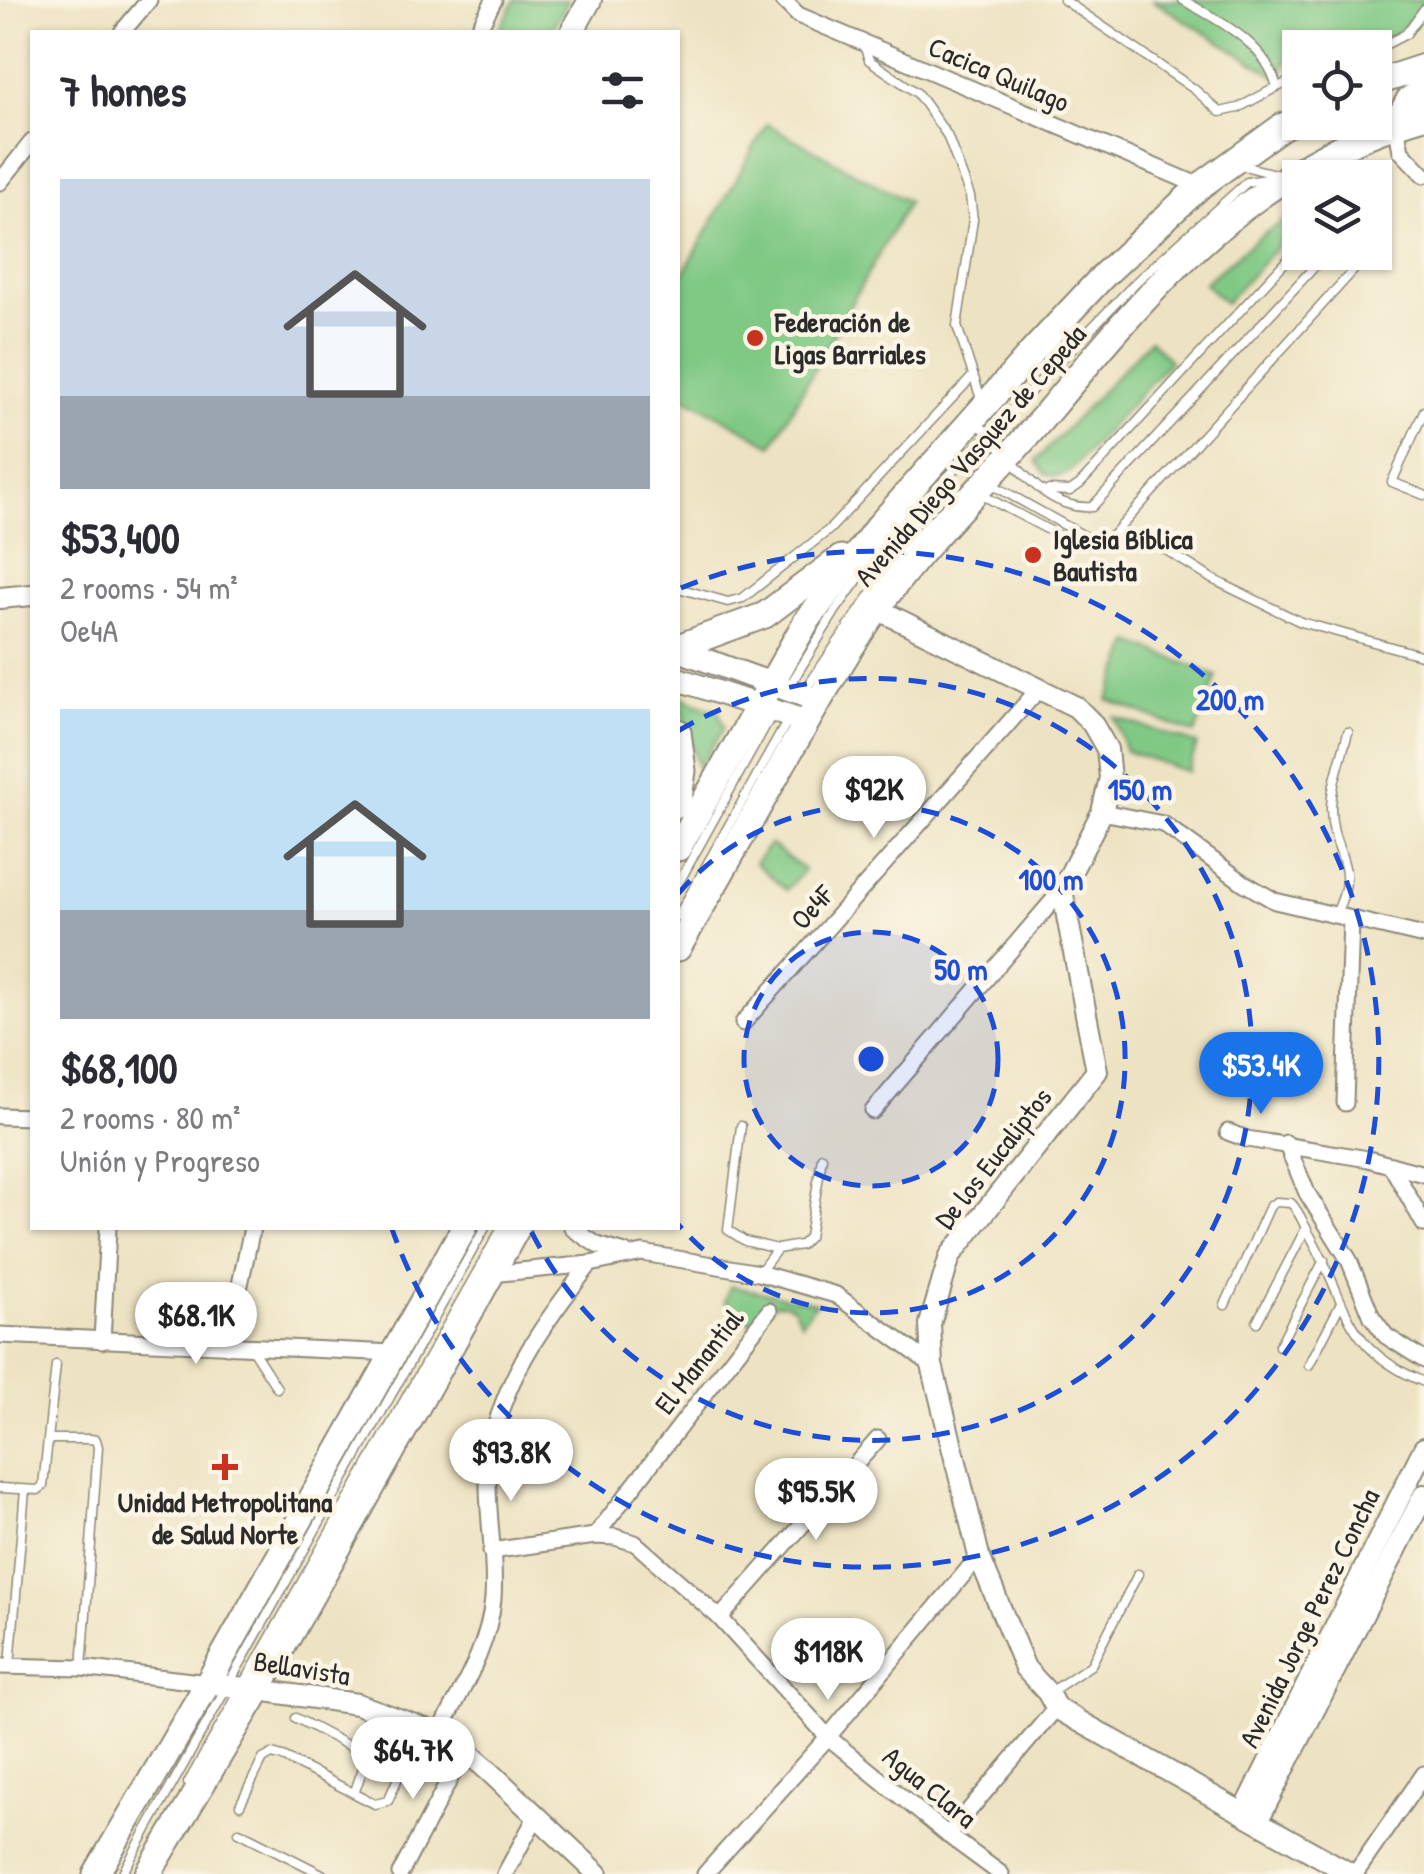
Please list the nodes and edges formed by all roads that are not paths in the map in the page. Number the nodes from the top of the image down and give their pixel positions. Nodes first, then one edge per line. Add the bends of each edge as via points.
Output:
1 (150, 0) edge
2 (494, 0) edge
3 (590, 0) edge
4 (783, 0) edge
5 (1064, 0) edge
6 (1183, 0) edge
7 (1424, 9) edge
8 (124, 30) edge
9 (478, 30) edge
10 (573, 30) edge
11 (1392, 41) edge
12 (862, 42) junction
13 (1424, 67) edge
14 (1392, 74) edge
15 (1282, 85) edge
16 (1278, 87) junction
17 (1424, 90) edge
18 (1424, 116) edge
19 (1396, 124) junction
20 (1282, 126) edge
21 (30, 144) edge
22 (1330, 160) edge
23 (1230, 163) junction
24 (1424, 174) edge
25 (1282, 178) edge
26 (0, 182) edge
27 (1282, 183) edge
28 (1200, 186) junction
29 (1282, 190) edge
30 (1282, 265) edge
31 (1312, 270) edge
32 (1352, 270) edge
33 (972, 377) junction
34 (1424, 412) edge
35 (983, 420) junction
36 (1009, 458) junction
37 (974, 486) junction
38 (1040, 489) junction
39 (1424, 496) edge
40 (876, 529) junction
41 (1060, 536) dead end
42 (1163, 548) dead end
43 (680, 589) edge
44 (30, 596) edge
45 (0, 598) edge
46 (877, 609) junction
47 (680, 647) edge
48 (680, 649) edge
49 (1424, 656) edge
50 (680, 679) edge
51 (1038, 690) junction
52 (789, 702) junction
53 (1348, 732) dead end
54 (680, 748) edge
55 (680, 791) edge
56 (1102, 812) junction
57 (680, 845) edge
58 (680, 881) edge
59 (1062, 890) junction
60 (680, 912) edge
61 (1343, 917) junction
62 (1424, 936) edge
63 (680, 944) edge
64 (743, 1022) dead end
65 (1345, 1103) dead end
66 (873, 1112) dead end
67 (0, 1116) edge
68 (30, 1117) edge
69 (740, 1126) dead end
70 (1228, 1132) dead end
71 (1286, 1143) junction
72 (822, 1157) dead end
73 (1391, 1165) junction
74 (1424, 1174) edge
75 (1424, 1224) edge
76 (1306, 1228) junction
77 (108, 1230) edge
78 (252, 1230) edge
79 (463, 1230) edge
80 (484, 1230) edge
81 (501, 1230) edge
82 (516, 1230) edge
83 (575, 1230) edge
84 (777, 1250) junction
85 (629, 1254) junction
86 (1324, 1260) junction
87 (590, 1264) junction
88 (490, 1274) junction
89 (759, 1274) junction
90 (1225, 1305) dead end
91 (1340, 1305) junction
92 (769, 1311) dead end
93 (1258, 1322) dead end
94 (0, 1335) edge
95 (102, 1341) junction
96 (228, 1346) junction
97 (250, 1346) junction
98 (1279, 1346) dead end
99 (394, 1353) junction
100 (1424, 1360) edge
101 (1309, 1364) dead end
102 (56, 1365) dead end
103 (932, 1365) junction
104 (1424, 1382) edge
105 (277, 1388) dead end
106 (49, 1439) junction
107 (878, 1439) dead end
108 (1424, 1448) edge
109 (0, 1488) edge
110 (25, 1490) junction
111 (1424, 1495) edge
112 (596, 1536) junction
113 (491, 1551) junction
114 (979, 1556) junction
115 (1138, 1574) dead end
116 (720, 1618) junction
117 (5, 1666) edge
118 (82, 1668) junction
119 (235, 1686) junction
120 (1052, 1701) junction
121 (383, 1712) junction
122 (296, 1718) dead end
123 (439, 1734) junction
124 (828, 1737) junction
125 (465, 1750) junction
126 (366, 1755) junction
127 (1424, 1774) edge
128 (185, 1789) dead end
129 (355, 1791) junction
130 (240, 1805) dead end
131 (1251, 1816) junction
132 (536, 1817) junction
133 (239, 1832) dead end
134 (948, 1835) junction
135 (156, 1840) dead end
136 (96, 1874) edge
137 (122, 1874) edge
138 (136, 1874) edge
139 (148, 1874) edge
140 (322, 1874) edge
141 (400, 1874) edge
142 (505, 1874) edge
143 (598, 1874) edge
144 (705, 1874) edge
145 (1002, 1874) edge
146 (1354, 1874) edge

1 - 8 street
2 - 9 street
3 - 10 main road
4 - 12 street, Cacica Quilago via 798,15
5 - 16 lane via 1220,112
6 - 16 lane via 1233,29 1263,58
7 - 11 lane
12 - 28 street, Cacica Quilago
12 - 33 lane via 870,60 918,94 947,135 970,196 973,220 957,326
13 - 14 main road
15 - 16 lane
17 - 19 main road via 1401,108
18 - 19 main road, Avenida Diego Vasquez de Cepeda
19 - 22 main road, Avenida Diego Vasquez de Cepeda
19 - 24 street via 1401,151
20 - 23 main road, Avenida Diego Vasquez de Cepeda
21 - 26 street
23 - 25 lane
23 - 28 main road, Avenida Diego Vasquez de Cepeda
27 - 35 lane via 1247,182
28 - 35 main road, Avenida Diego Vasquez de Cepeda via 1106,274
29 - 36 main road, Avenida Diego Vasquez de Cepeda via 1229,216 1188,253
30 - 38 lane via 1080,484 1070,491
31 - 38 lane via 1098,504 1078,508
32 - 37 lane via 1113,535 1088,538
33 - 35 lane
33 - 43 lane via 830,528 744,598 728,602
34 - 39 lane via 1392,482
35 - 36 lane
35 - 40 main road, Avenida Diego Vasquez de Cepeda
35 - 52 lane via 836,610
36 - 37 main road, Avenida Diego Vasquez de Cepeda
36 - 38 lane
37 - 41 lane
37 - 46 main road, Avenida Diego Vasquez de Cepeda
37 - 52 lane via 899,553
40 - 47 main road via 765,616
40 - 52 main road, Avenida Diego Vasquez de Cepeda via 806,622
42 - 49 lane via 1301,622
44 - 45 street
46 - 51 street
46 - 52 main road, Avenida Diego Vasquez de Cepeda
48 - 52 main road
50 - 52 main road
51 - 56 street via 1076,707 1107,749 1110,778
51 - 64 street, Oe4F
52 - 57 main road, Avenida Diego Vasquez de Cepeda
52 - 58 lane
52 - 60 lane
52 - 63 main road, Avenida Diego Vasquez de Cepeda
53 - 61 lane via 1331,803 1348,878
54 - 55 main road
56 - 59 street
56 - 61 street via 1163,824 1276,902
59 - 66 street
59 - 103 street, De los Eucaliptos via 1097,1071 950,1256 930,1324
61 - 62 street
61 - 65 street
67 - 68 street
69 - 84 lane via 728,1230
70 - 71 street
71 - 73 street
71 - 100 street via 1372,1318 1386,1336
72 - 84 lane via 809,1237
73 - 74 street
73 - 75 street
76 - 86 lane
76 - 90 lane via 1290,1204 1270,1206
76 - 93 lane
77 - 95 street
78 - 96 street
79 - 99 main road
80 - 119 lane
81 - 119 lane
82 - 88 main road
83 - 85 street
84 - 89 lane
85 - 87 street
85 - 89 street
86 - 91 lane
86 - 98 lane
87 - 88 street
87 - 113 street via 529,1349 497,1424 487,1480
88 - 119 main road
89 - 103 street via 836,1296
91 - 101 lane
91 - 104 lane via 1384,1363
92 - 112 street, El Manantial
94 - 95 street
95 - 96 street
96 - 97 street
97 - 99 street
97 - 105 lane
99 - 119 main road
102 - 106 lane
103 - 114 street, De los Eucaliptos
106 - 110 lane via 43,1486
106 - 118 lane via 90,1439 98,1447
107 - 116 street
108 - 131 street, Avenida Jorge Perez Concha
109 - 110 lane
110 - 117 lane
111 - 131 street, Avenida Jorge Perez Concha
112 - 113 street, Agua Clara
112 - 116 street, Agua Clara via 636,1543
113 - 123 street via 493,1596 484,1638
114 - 120 street, De los Eucaliptos via 1025,1668
114 - 124 street
115 - 120 lane via 1091,1665
116 - 124 street, Agua Clara
117 - 118 street, Bellavista
118 - 119 street, Bellavista
119 - 121 street, Bellavista
119 - 128 lane
119 - 136 main road
119 - 137 lane
119 - 139 main road
120 - 131 street, De los Eucaliptos
120 - 134 street
121 - 123 street, Bellavista
121 - 126 lane
122 - 126 lane
123 - 125 street, Bellavista
124 - 134 street, Agua Clara
124 - 144 street
125 - 132 street, Bellavista
125 - 141 street
126 - 129 lane
126 - 129 lane via 398,1766 400,1774 382,1804
127 - 146 street
129 - 130 lane via 272,1754
131 - 146 street, De los Eucaliptos
132 - 142 street
132 - 143 street, Bellavista
133 - 140 lane
134 - 145 street, Agua Clara
135 - 138 lane

